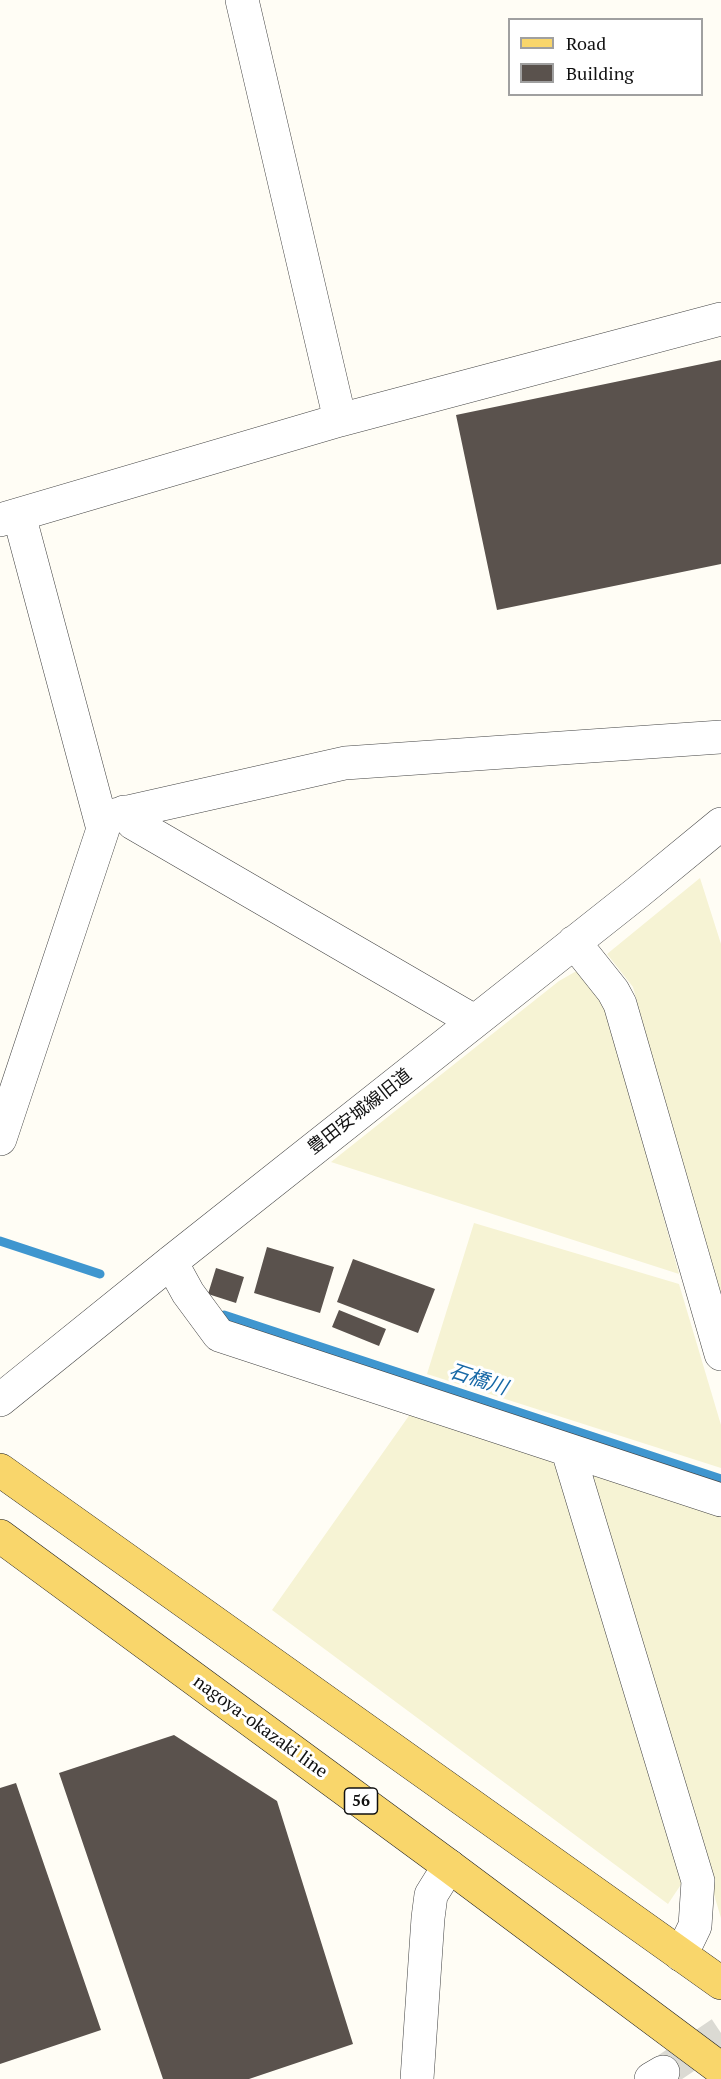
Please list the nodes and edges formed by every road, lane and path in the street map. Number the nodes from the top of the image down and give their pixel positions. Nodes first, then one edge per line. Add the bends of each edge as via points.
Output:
1 (242, 0) edge
2 (721, 319) edge
3 (340, 420) junction
4 (10, 517) edge
5 (721, 737) edge
6 (112, 815) junction
7 (721, 824) edge
8 (574, 942) junction
9 (474, 1021) junction
10 (0, 1139) edge
11 (171, 1262) junction
12 (721, 1354) edge
13 (0, 1400) edge
14 (568, 1451) junction
15 (0, 1470) edge
16 (721, 1500) edge
17 (0, 1536) edge
18 (449, 1866) junction
19 (681, 1954) junction
20 (721, 1983) edge
21 (721, 2069) edge
22 (417, 2079) edge

1 - 3 street
2 - 3 street
3 - 4 street
4 - 6 street
5 - 6 street via 345,763
6 - 9 street via 133,823
6 - 10 street
7 - 8 street, 豊田安城線旧道
8 - 9 street, 豊田安城線旧道
8 - 12 street via 620,1004
9 - 11 street, 豊田安城線旧道
11 - 13 street, 豊田安城線旧道
11 - 14 street via 219,1335
14 - 16 street
14 - 19 street via 698,1881 695,1926
15 - 19 main road
17 - 18 main road, nagoya-okazaki line / 56
18 - 21 main road, nagoya-okazaki line / 56
18 - 22 street via 431,1895
19 - 20 main road

